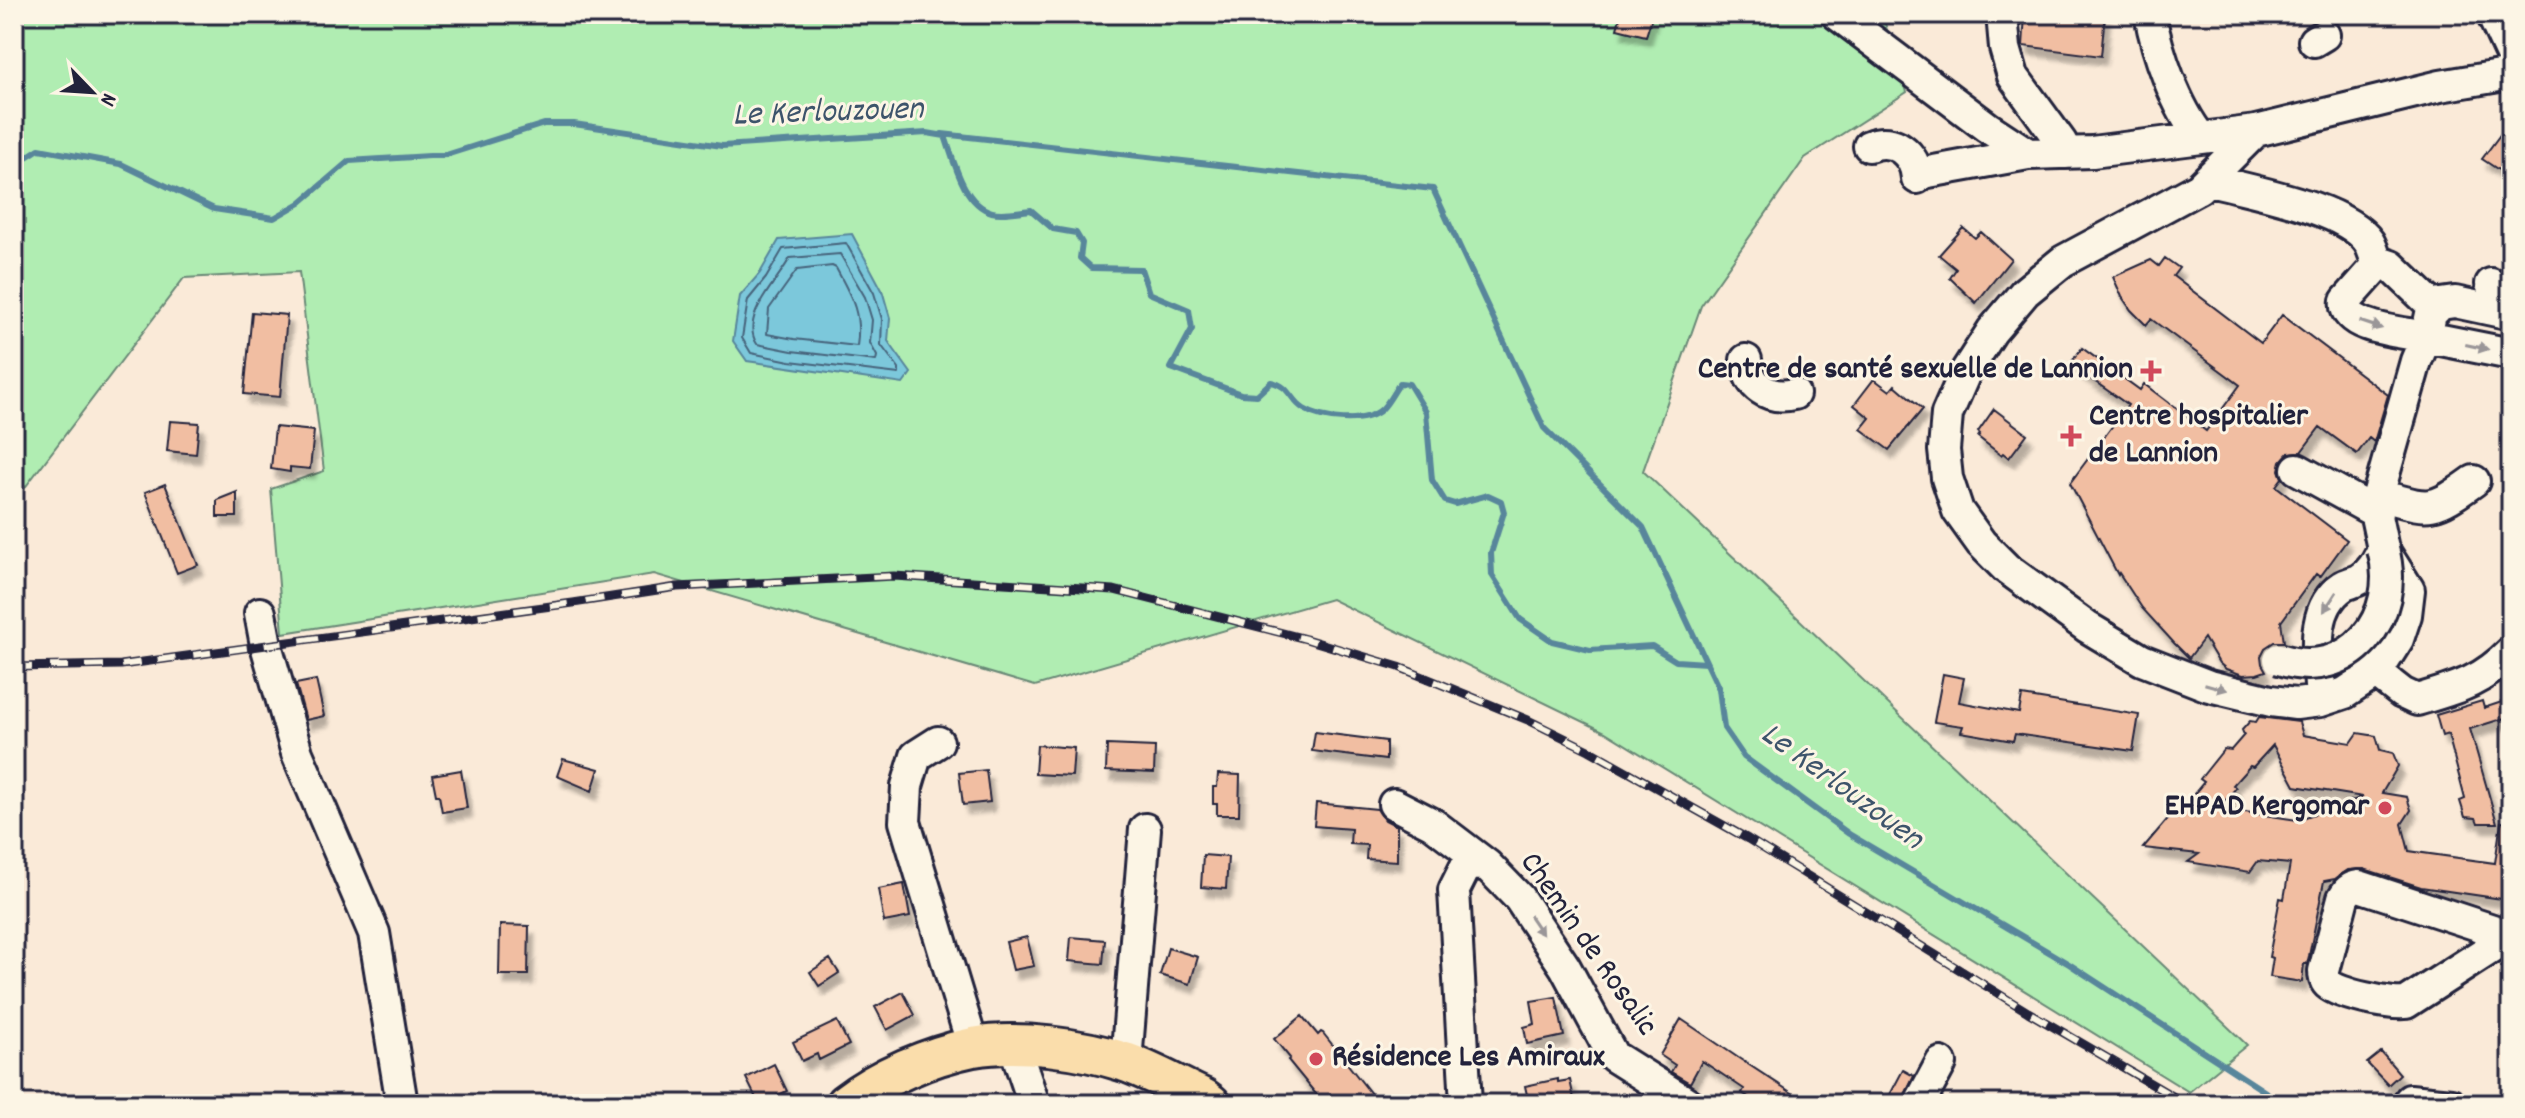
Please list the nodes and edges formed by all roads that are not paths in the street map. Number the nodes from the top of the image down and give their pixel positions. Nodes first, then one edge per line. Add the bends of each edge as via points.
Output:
1 (1837, 14) edge
2 (2002, 14) edge
3 (2150, 14) edge
4 (2492, 14) edge
5 (2511, 55) edge
6 (2511, 74) edge
7 (2256, 131) junction
8 (2201, 138) junction
9 (1869, 146) dead end
10 (2066, 153) junction
11 (2028, 154) junction
12 (2210, 180) junction
13 (2376, 246) junction
14 (2435, 308) junction
15 (2511, 314) edge
16 (2426, 337) junction
17 (2511, 354) edge
18 (1746, 360) dead end
19 (1794, 394) dead end
20 (2297, 469) dead end
21 (2474, 481) dead end
22 (2378, 504) junction
23 (2383, 549) junction
24 (260, 613) dead end
25 (2511, 652) edge
26 (2279, 659) dead end
27 (2374, 671) junction
28 (2321, 701) junction
29 (938, 742) dead end
30 (1394, 804) dead end
31 (1145, 829) dead end
32 (1487, 865) junction
33 (2510, 936) edge
34 (1014, 1045) junction
35 (973, 1047) junction
36 (1126, 1062) junction
37 (1941, 1063) dead end
38 (2410, 1100) dead end
39 (402, 1104) edge
40 (845, 1104) edge
41 (1034, 1104) edge
42 (1211, 1104) edge
43 (1466, 1104) edge
44 (1689, 1104) edge
45 (1919, 1104) edge
46 (2451, 1104) edge

1 - 11 street
2 - 10 street via 2013,76
3 - 8 street via 2169,78
4 - 5 street
6 - 7 street via 2331,100
7 - 8 street
7 - 12 street
8 - 10 street
9 - 11 street via 1886,143 1904,149 1917,176
10 - 11 street
12 - 13 street via 2316,208
12 -> 28 street via 2063,261 2025,292 1976,355 1947,414 1947,478 1958,511 2006,568 2142,660 2209,686 2271,701
13 - 14 street via 2385,264
13 -> 16 street via 2346,301 2347,314 2367,325
14 - 15 street via 2448,302
14 - 16 street
16 -> 17 street
16 - 22 street
18 - 19 street via 1751,379 1764,392
20 - 22 street
21 - 22 street via 2434,506
22 - 23 street
23 - 26 street, bridge via 2387,598 2363,640 2320,662
23 - 27 street via 2409,590 2398,639
23 -> 28 street via 2375,567 2331,595 2323,613 2317,634
24 - 39 street via 297,753 374,933
25 - 27 street via 2468,685 2417,700
27 - 28 street via 2345,693
29 - 35 street via 916,756 905,822
30 - 32 street via 1433,824
31 - 36 street
32 - 43 street, Chemin de Rosalic via 1467,864 1454,890
32 -> 44 street, Chemin de Rosalic via 1519,898 1565,967 1613,1056
33 - 33 street via 2354,887 2343,898 2324,976 2335,989 2398,1004 2414,999
34 - 35 main road
34 - 36 main road via 1067,1048
34 - 41 street
35 - 40 main road via 901,1069
36 - 42 main road
37 - 45 street
38 - 46 street

